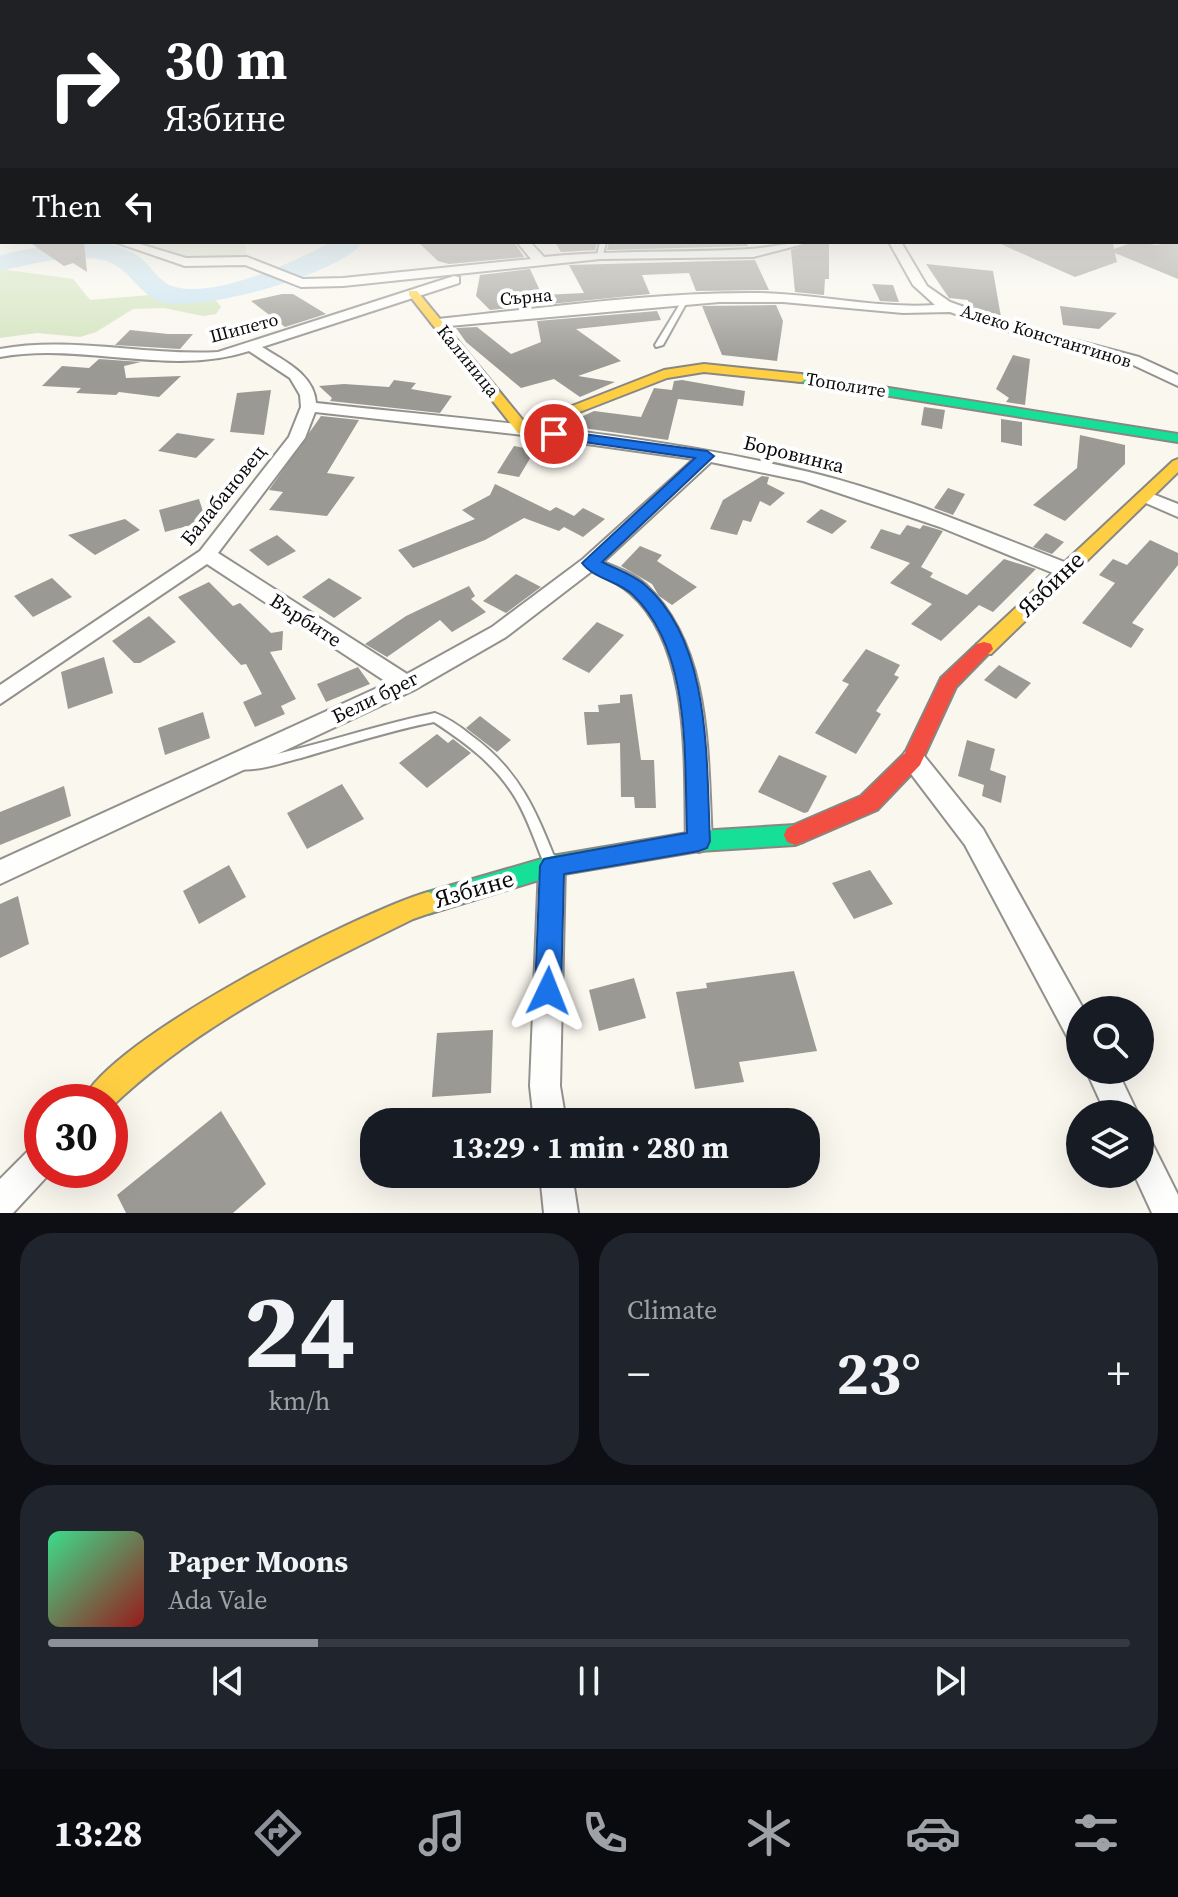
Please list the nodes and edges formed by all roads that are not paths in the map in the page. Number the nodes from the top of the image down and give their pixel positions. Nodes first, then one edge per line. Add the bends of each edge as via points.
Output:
1 (158, 254) edge
2 (246, 254) edge
3 (534, 254) edge
4 (582, 254) edge
5 (902, 254) edge
6 (247, 261) junction
7 (542, 263) junction
8 (488, 268) junction
9 (413, 293) junction
10 (685, 300) junction
11 (952, 308) junction
12 (438, 323) junction
13 (659, 345) dead end
14 (253, 347) junction
15 (0, 353) edge
16 (1177, 379) edge
17 (309, 407) junction
18 (523, 430) junction
19 (1178, 438) edge
20 (707, 456) junction
21 (1178, 464) edge
22 (1145, 496) junction
23 (1178, 511) edge
24 (207, 555) junction
25 (590, 563) junction
26 (1065, 570) junction
27 (406, 684) junction
28 (0, 696) edge
29 (913, 759) junction
30 (215, 772) junction
31 (699, 841) junction
32 (552, 866) junction
33 (0, 872) edge
34 (1066, 1006) edge
35 (113, 1084) edge
36 (548, 1108) edge
37 (24, 1178) edge
38 (1154, 1181) edge
39 (558, 1188) edge
40 (0, 1203) edge
41 (561, 1213) edge
42 (1169, 1213) edge

1 - 6 street via 185,262
2 - 6 street
3 - 7 street
4 - 7 street
5 - 11 street, Алеко Константинов via 918,283
6 - 8 street via 301,283
7 - 8 street
8 - 9 street, Шипето
9 - 12 street, Калиница
9 - 14 street, Шипето
10 - 11 street, Сърна via 761,297 882,309
10 - 12 street, Сърна
10 - 13 lane
11 - 16 street, Алеко Константинов
12 - 18 street, Калиница
14 - 15 street, Шипето via 184,358 27,348
14 - 17 street via 296,375
17 - 18 street, Боровинка
17 - 24 street, Балабановец via 297,438
18 - 19 street, Тополите via 664,374 704,368 754,371
18 - 20 street, Боровинка
20 - 25 street, Бели брег
20 - 26 street, Боровинка via 807,477
21 - 22 street, Язбине
22 - 23 street
22 - 26 street, Язбине
24 - 27 street, Върбите
24 - 28 street, Балабановец
25 - 27 street, Бели брег via 499,632
25 - 31 street via 638,589 669,626 692,706
26 - 29 street, Язбине via 948,683
27 - 30 street, Бели брег
29 - 31 street, Язбине via 869,803 793,836
29 - 34 street via 974,837
30 - 32 lane via 284,759 390,725 435,717 500,762 528,804
30 - 33 street, Бели брег
31 - 32 street, Язбине
32 - 35 street, Язбине via 408,909 249,987
32 - 36 street
37 - 40 street
38 - 42 street
39 - 41 street

